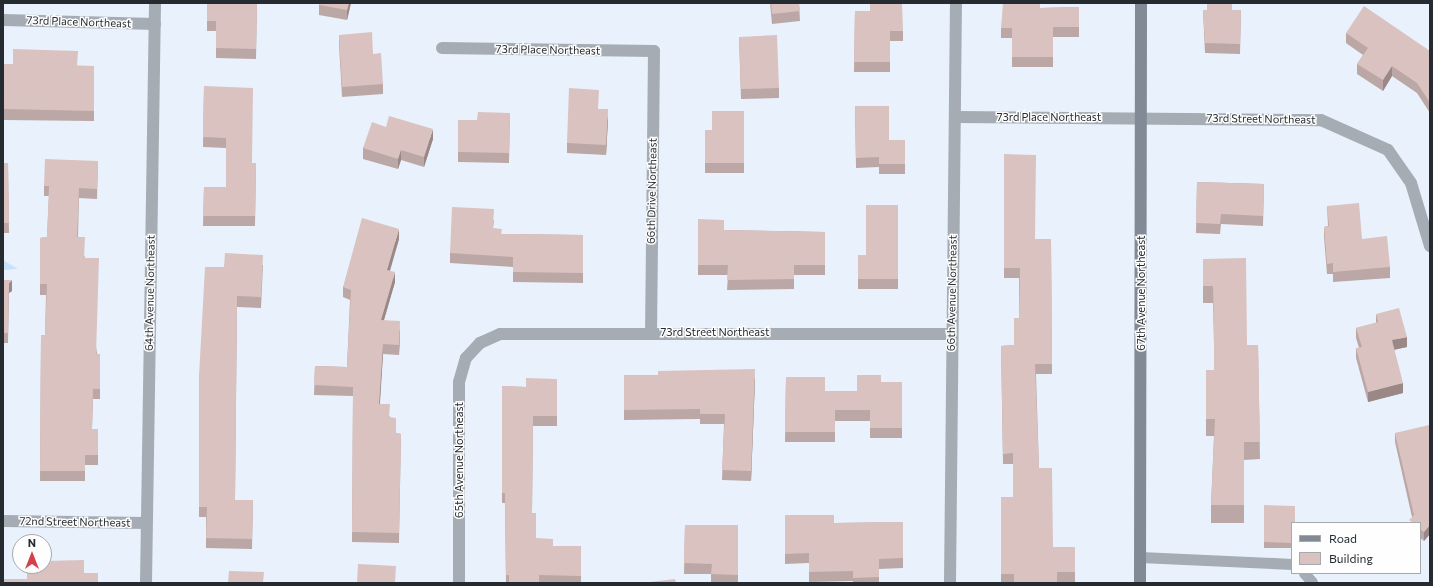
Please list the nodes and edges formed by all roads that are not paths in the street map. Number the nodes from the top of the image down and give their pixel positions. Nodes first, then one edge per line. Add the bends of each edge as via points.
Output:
1 (155, 3) edge
2 (956, 3) edge
3 (1141, 3) edge
4 (3, 20) edge
5 (155, 24) junction
6 (442, 48) dead end
7 (654, 51) joint
8 (956, 117) junction
9 (1141, 117) junction
10 (1430, 246) edge
11 (651, 332) junction
12 (951, 334) junction
13 (480, 343) joint
14 (3, 521) edge
15 (146, 523) junction
16 (1140, 557) junction
17 (1291, 564) edge
18 (1305, 574) edge
19 (1312, 582) edge
20 (146, 583) edge
21 (458, 583) edge
22 (950, 583) edge
23 (1140, 583) edge

1 - 5 street, 64th Avenue Northeast
2 - 8 street, 66th Avenue Northeast
3 - 9 main road, 67th Avenue Northeast
4 - 5 street, 73rd Place Northeast
5 - 15 street, 64th Avenue Northeast
6 - 7 street, 73rd Place Northeast
7 - 11 street, 66th Drive Northeast
8 - 9 street, 73rd Place Northeast
8 - 12 street, 66th Avenue Northeast
9 - 10 street, 73rd Street Northeast via 1321,120 1355,132 1388,150 1411,183
9 - 16 main road, 67th Avenue Northeast
11 - 12 street, 73rd Street Northeast
11 - 13 street, 73rd Street Northeast via 500,334
12 - 22 street, 66th Avenue Northeast
13 - 21 street, 65th Avenue Northeast via 466,358 459,382
14 - 15 street, 72nd Street Northeast
15 - 20 street, 64th Avenue Northeast
16 - 17 lane
16 - 23 main road, 67th Avenue Northeast
18 - 19 lane

